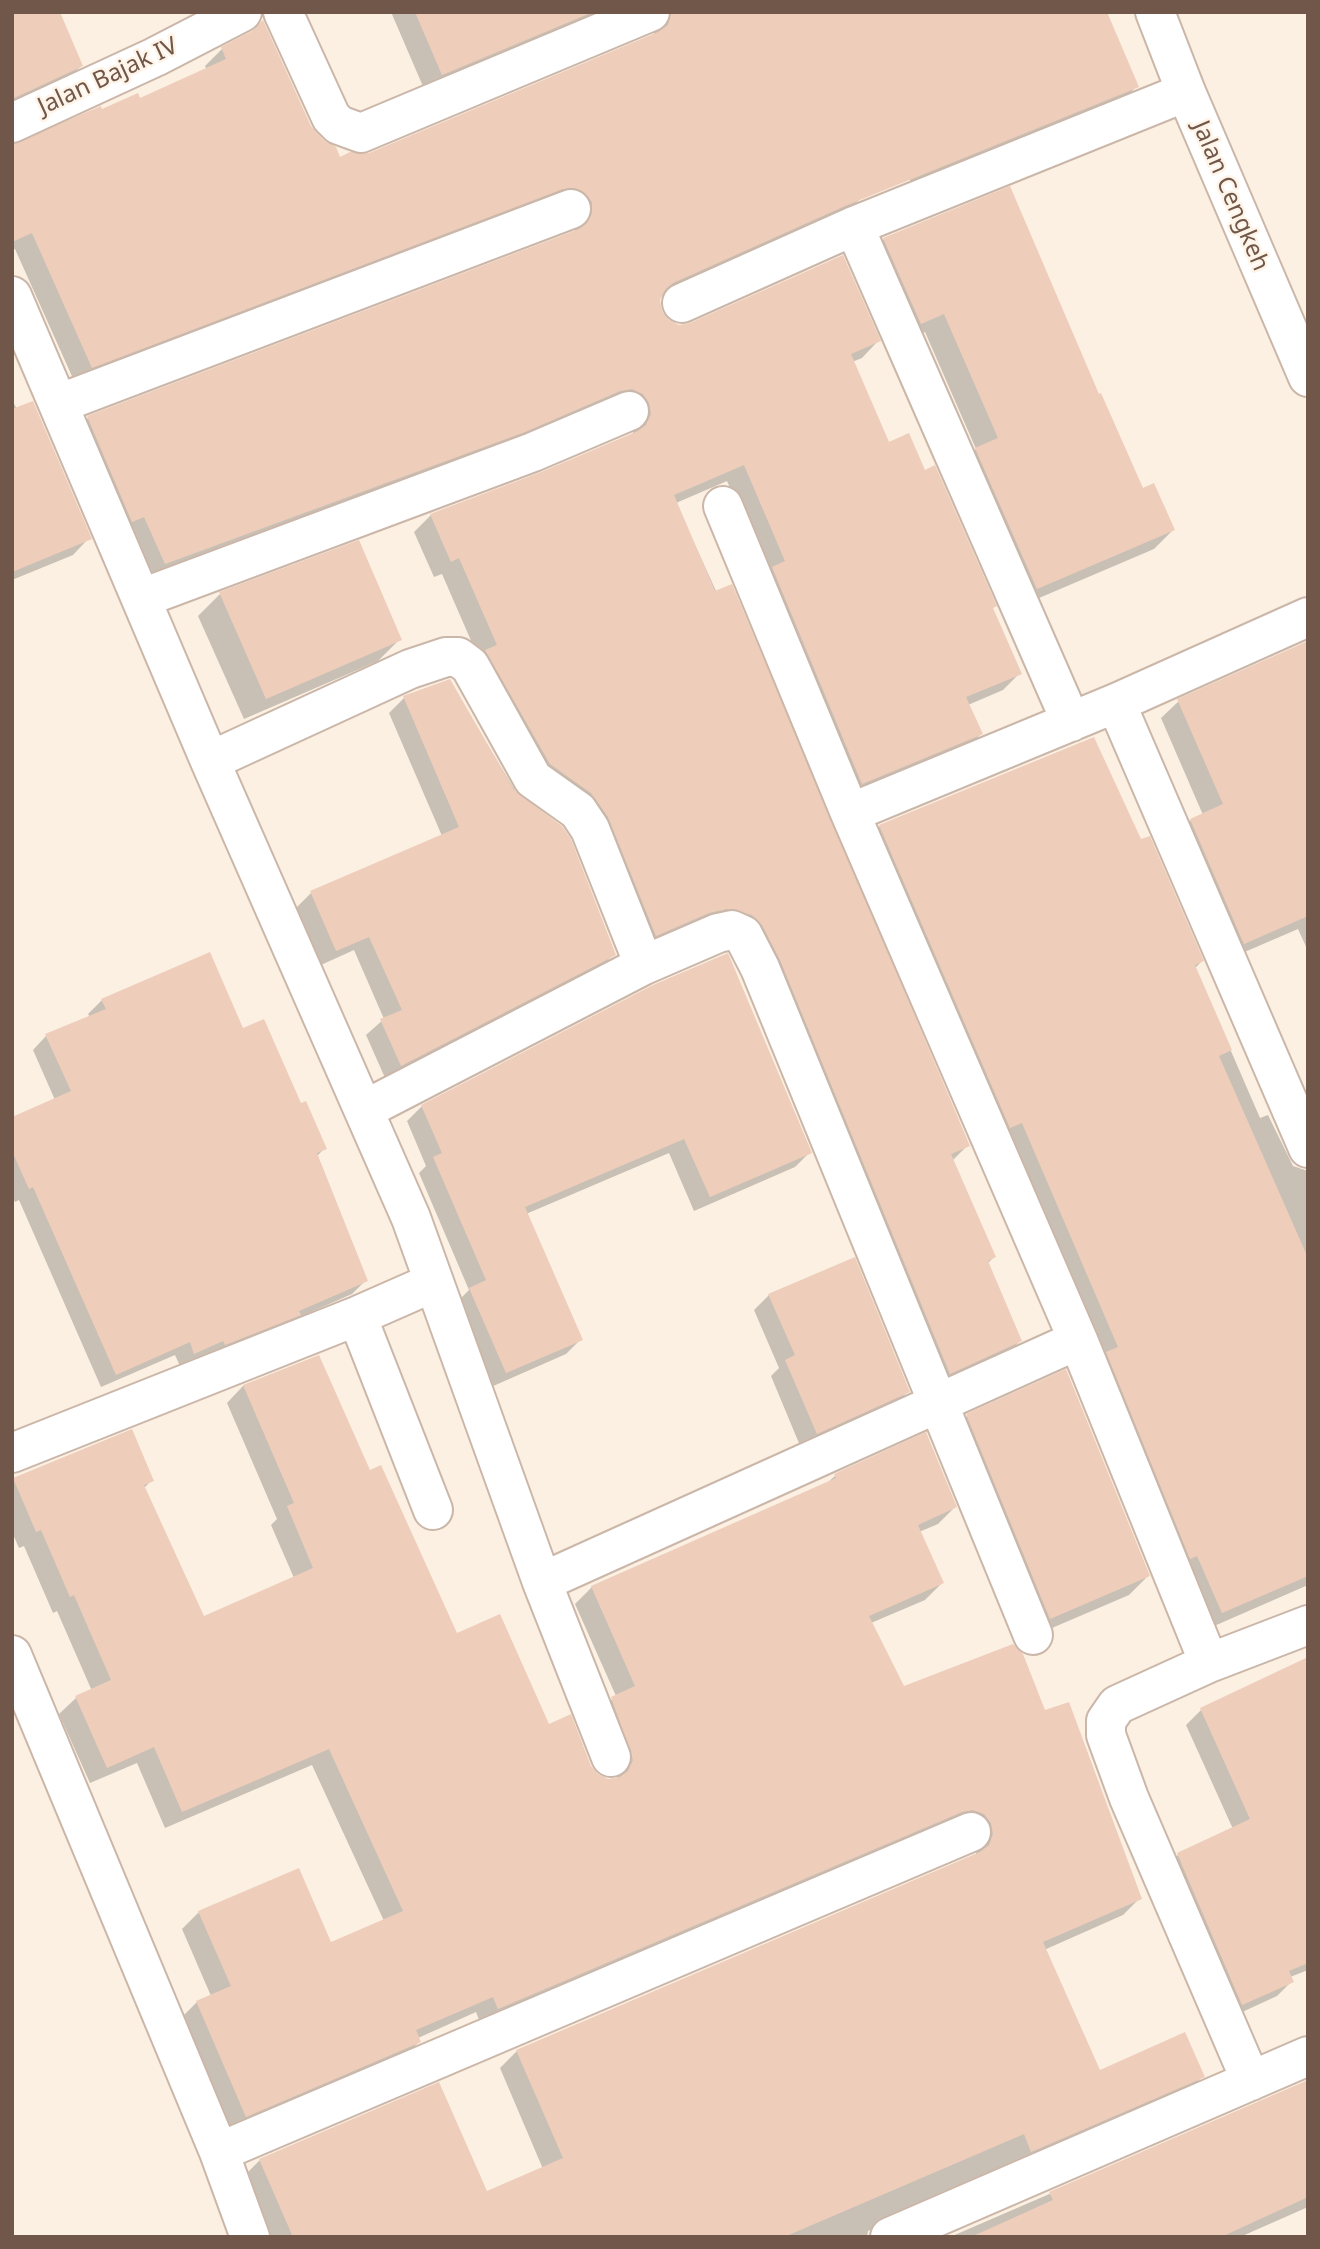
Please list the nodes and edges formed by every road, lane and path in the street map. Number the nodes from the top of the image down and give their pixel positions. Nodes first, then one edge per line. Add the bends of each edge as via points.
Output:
1 (242, 12) edge
2 (283, 12) edge
3 (650, 12) edge
4 (1155, 12) edge
5 (1186, 92) junction
6 (12, 122) edge
7 (571, 209) dead end
8 (853, 226) junction
9 (12, 296) edge
10 (681, 303) dead end
11 (1308, 377) edge
12 (58, 404) junction
13 (629, 411) dead end
14 (723, 506) dead end
15 (142, 598) junction
16 (1308, 617) edge
17 (1116, 703) junction
18 (1071, 722) junction
19 (210, 761) junction
20 (850, 813) junction
21 (644, 964) junction
22 (364, 1110) junction
23 (1308, 1148) edge
24 (432, 1283) junction
25 (357, 1316) junction
26 (1079, 1340) junction
27 (939, 1401) junction
28 (12, 1453) edge
29 (433, 1510) dead end
30 (542, 1582) junction
31 (1308, 1625) edge
32 (1033, 1635) dead end
33 (12, 1655) edge
34 (1209, 1663) junction
35 (611, 1757) dead end
36 (971, 1832) dead end
37 (1308, 2056) edge
38 (1251, 2081) junction
39 (219, 2152) junction
40 (250, 2237) edge
41 (890, 2237) edge

1 - 6 street, Jalan Bajak IV
2 - 3 street via 331,117 361,133
4 - 5 street, Jalan Cengkeh
5 - 8 street
5 - 11 street, Jalan Cengkeh
7 - 12 street
8 - 10 street
8 - 18 street
9 - 12 street
12 - 15 street
13 - 15 street via 533,452
14 - 20 street
15 - 19 street
16 - 17 street
17 - 18 street
17 - 23 street
18 - 20 street
19 - 21 street via 410,669 458,657 470,666 533,779 578,811 590,829
19 - 22 street
20 - 26 street
21 - 22 street
21 - 27 street via 726,931 738,931 749,942
22 - 24 street via 411,1218
24 - 25 street
24 - 30 street
25 - 28 street
25 - 29 street
26 - 27 street
26 - 34 street
27 - 30 street
27 - 32 street
30 - 35 street
31 - 34 street
33 - 39 street
34 - 38 street via 1117,1705 1106,1721 1106,1735
36 - 39 street
37 - 38 street
38 - 41 street
39 - 40 street

